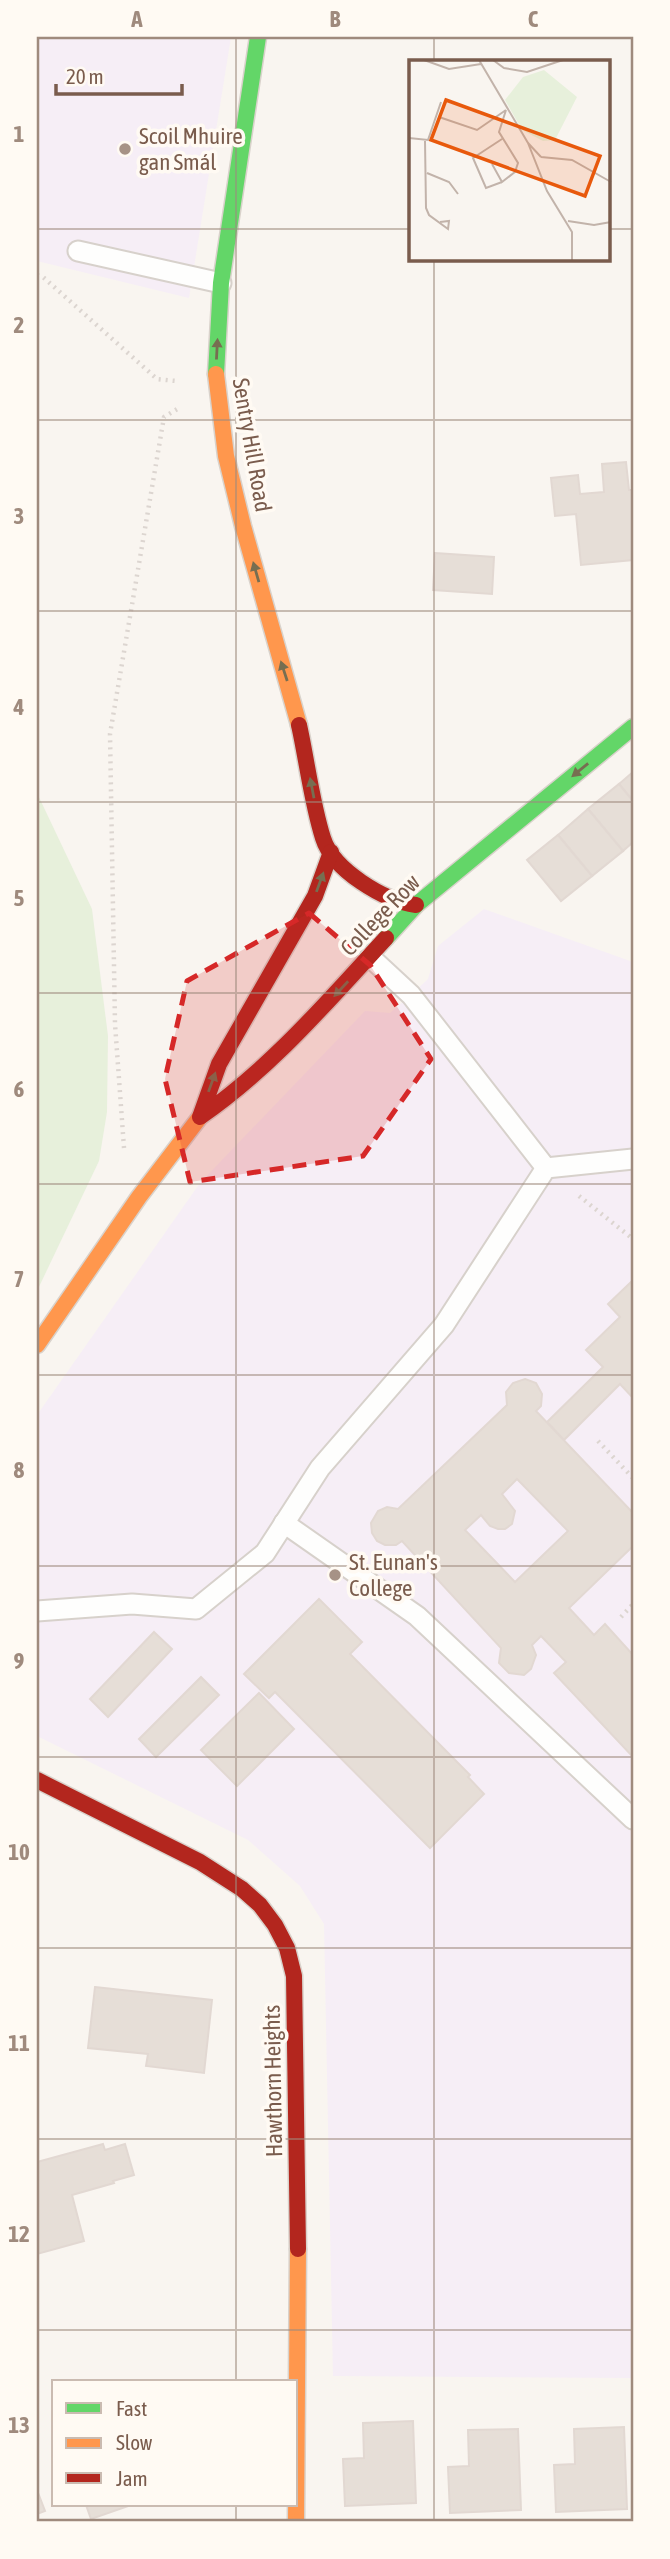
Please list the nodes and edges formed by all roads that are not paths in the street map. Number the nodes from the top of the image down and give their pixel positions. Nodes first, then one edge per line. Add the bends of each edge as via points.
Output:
1 (258, 37) edge
2 (78, 251) dead end
3 (221, 283) junction
4 (633, 727) edge
5 (331, 852) junction
6 (416, 905) junction
7 (370, 957) junction
8 (200, 1117) junction
9 (633, 1159) edge
10 (546, 1168) junction
11 (37, 1345) edge
12 (284, 1523) junction
13 (37, 1611) edge
14 (37, 1780) edge
15 (633, 1819) edge
16 (297, 2380) edge

1 - 3 street, Sentry Hill Road
2 - 3 lane
5 -> 3 street, Sentry Hill Road via 318,822 295,704 226,456 215,384
4 -> 6 street, College Row
5 - 6 street via 363,883 394,901
8 -> 5 street, College Row via 219,1064 315,896
6 - 7 street, College Row
7 -> 8 street, College Row via 291,1042 236,1093
7 - 10 lane via 411,995
8 - 11 street, College Row
9 - 10 lane
10 - 12 lane via 444,1325 320,1468
12 - 13 lane via 264,1553 195,1609 132,1604
12 - 15 lane via 417,1616
14 - 16 street, Hawthorn Heights via 232,1879 260,1905 286,1942 295,2004

